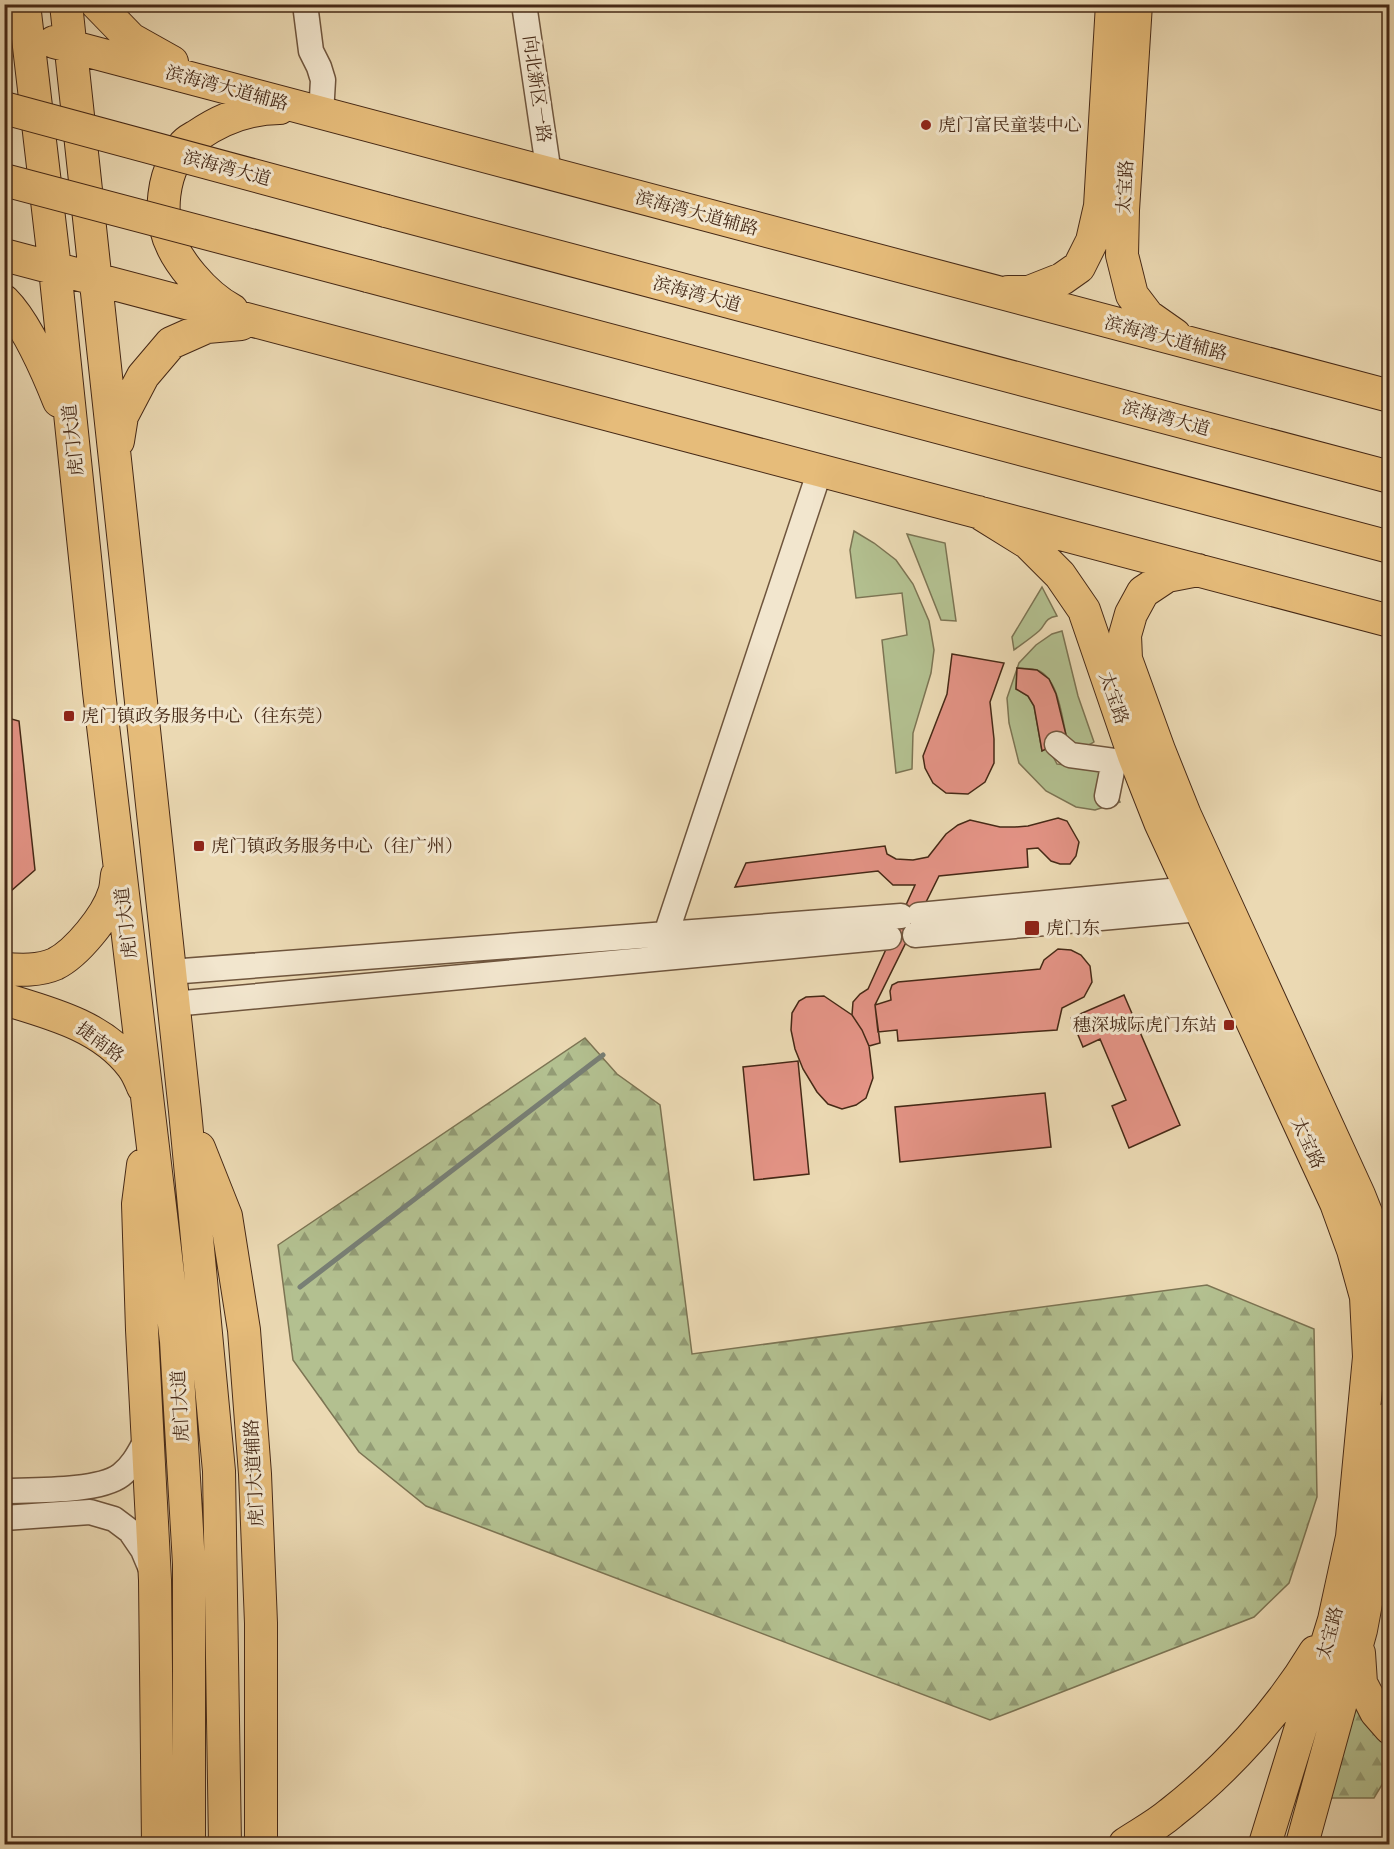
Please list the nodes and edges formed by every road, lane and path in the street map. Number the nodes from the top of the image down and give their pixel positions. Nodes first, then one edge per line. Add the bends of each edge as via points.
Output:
1 (66, 4) edge
2 (97, 4) edge
3 (305, 4) edge
4 (524, 4) edge
5 (1112, 4) edge
6 (1136, 4) edge
7 (19, 22) edge
8 (70, 46) junction
9 (236, 91) junction
10 (4, 108) edge
11 (311, 111) junction
12 (549, 174) junction
13 (4, 180) edge
14 (1092, 241) junction
15 (4, 255) edge
16 (1122, 255) junction
17 (55, 269) junction
18 (96, 280) junction
19 (992, 292) junction
20 (4, 301) edge
21 (254, 322) junction
22 (1186, 343) junction
23 (1389, 396) edge
24 (73, 439) junction
25 (115, 459) junction
26 (820, 470) junction
27 (1389, 477) edge
28 (978, 512) junction
29 (1389, 547) edge
30 (1198, 570) junction
31 (1389, 621) edge
32 (1057, 744) dead end
33 (1107, 796) dead end
34 (119, 865) junction
35 (1195, 899) junction
36 (906, 926) junction
37 (667, 934) junction
38 (659, 958) junction
39 (4, 969) edge
40 (170, 972) junction
41 (4, 999) edge
42 (174, 1004) junction
43 (148, 1103) junction
44 (185, 1111) junction
45 (1389, 1284) edge
46 (1389, 1418) edge
47 (148, 1437) junction
48 (4, 1491) edge
49 (4, 1518) edge
50 (155, 1580) junction
51 (1348, 1625) junction
52 (1389, 1728) edge
53 (158, 1845) edge
54 (189, 1845) edge
55 (225, 1845) edge
56 (261, 1845) edge
57 (1125, 1845) edge
58 (1265, 1845) edge
59 (1302, 1845) edge

1 - 8 main road, 虎门大道
2 - 9 main road via 131,39 182,68
3 - 11 street via 311,51 323,80
4 - 12 street, 向北新区一路
5 - 14 main road, 太宝路 via 1100,206
6 - 16 main road, 太宝路
7 - 8 main road, 滨海湾大道辅路
7 - 17 main road, 虎门大道
8 - 9 main road, 滨海湾大道辅路
8 - 18 main road, 虎门大道
9 - 11 main road, 滨海湾大道辅路
10 - 27 main road, 滨海湾大道, bridge
11 - 12 main road, 滨海湾大道辅路
11 - 21 main road via 262,108 230,117 183,145 168,174 166,230 178,257 220,304
12 - 19 main road, 滨海湾大道辅路
13 - 29 main road, bridge
14 - 16 main road via 1094,266 1102,271 1112,270
14 - 19 main road, 太宝路 via 1079,267 1062,279 1029,292
15 - 17 main road
16 - 22 main road, 太宝路 via 1132,295 1148,316
17 - 18 main road
17 - 24 main road, 虎门大道
18 - 21 main road
18 - 25 main road, 虎门大道
19 - 22 main road, 滨海湾大道辅路
20 - 24 main road via 47,370
21 - 25 main road via 207,327 171,342 143,376 122,416
21 - 26 main road
22 - 23 main road, 滨海湾大道辅路
24 - 34 main road, 虎门大道
25 - 40 main road, 虎门大道
26 - 28 main road
26 - 37 street
28 - 30 main road
28 - 35 main road, 太宝路 via 1028,543 1060,575 1084,610 1134,756
30 - 31 main road
30 - 45 main road, 太宝路 via 1167,576 1143,592 1125,635 1126,659 1185,815 1359,1195
32 - 33 street via 1070,754 1114,761
34 - 39 main road via 114,894 101,919 80,945 55,964 28,971
34 - 43 main road, 虎门大道
35 - 36 street
35 - 51 main road, 太宝路 via 1335,1203 1365,1297 1369,1357
36 - 37 street
36 - 38 street
37 - 38 street
37 - 40 street
38 - 42 street
40 - 42 main road, 虎门大道
41 - 43 main road, 捷南路 via 80,1024 112,1046 132,1066
42 - 44 main road, 虎门大道
43 - 47 main road via 138,1204
43 - 54 main road, 虎门大道 via 176,1341 189,1564
44 - 55 main road, 虎门大道 via 219,1471
44 - 56 main road, 虎门大道辅路 via 226,1216 244,1330 261,1623
46 - 51 main road, 太宝路 via 1378,1539
47 - 48 street via 136,1460 120,1476 92,1486
47 - 50 main road
49 - 50 street via 90,1512 114,1519 130,1531 143,1550
50 - 53 main road
51 - 52 main road via 1359,1656 1361,1683
51 - 57 main road via 1221,1771
51 - 58 main road, 太宝路
51 - 59 main road, 太宝路

